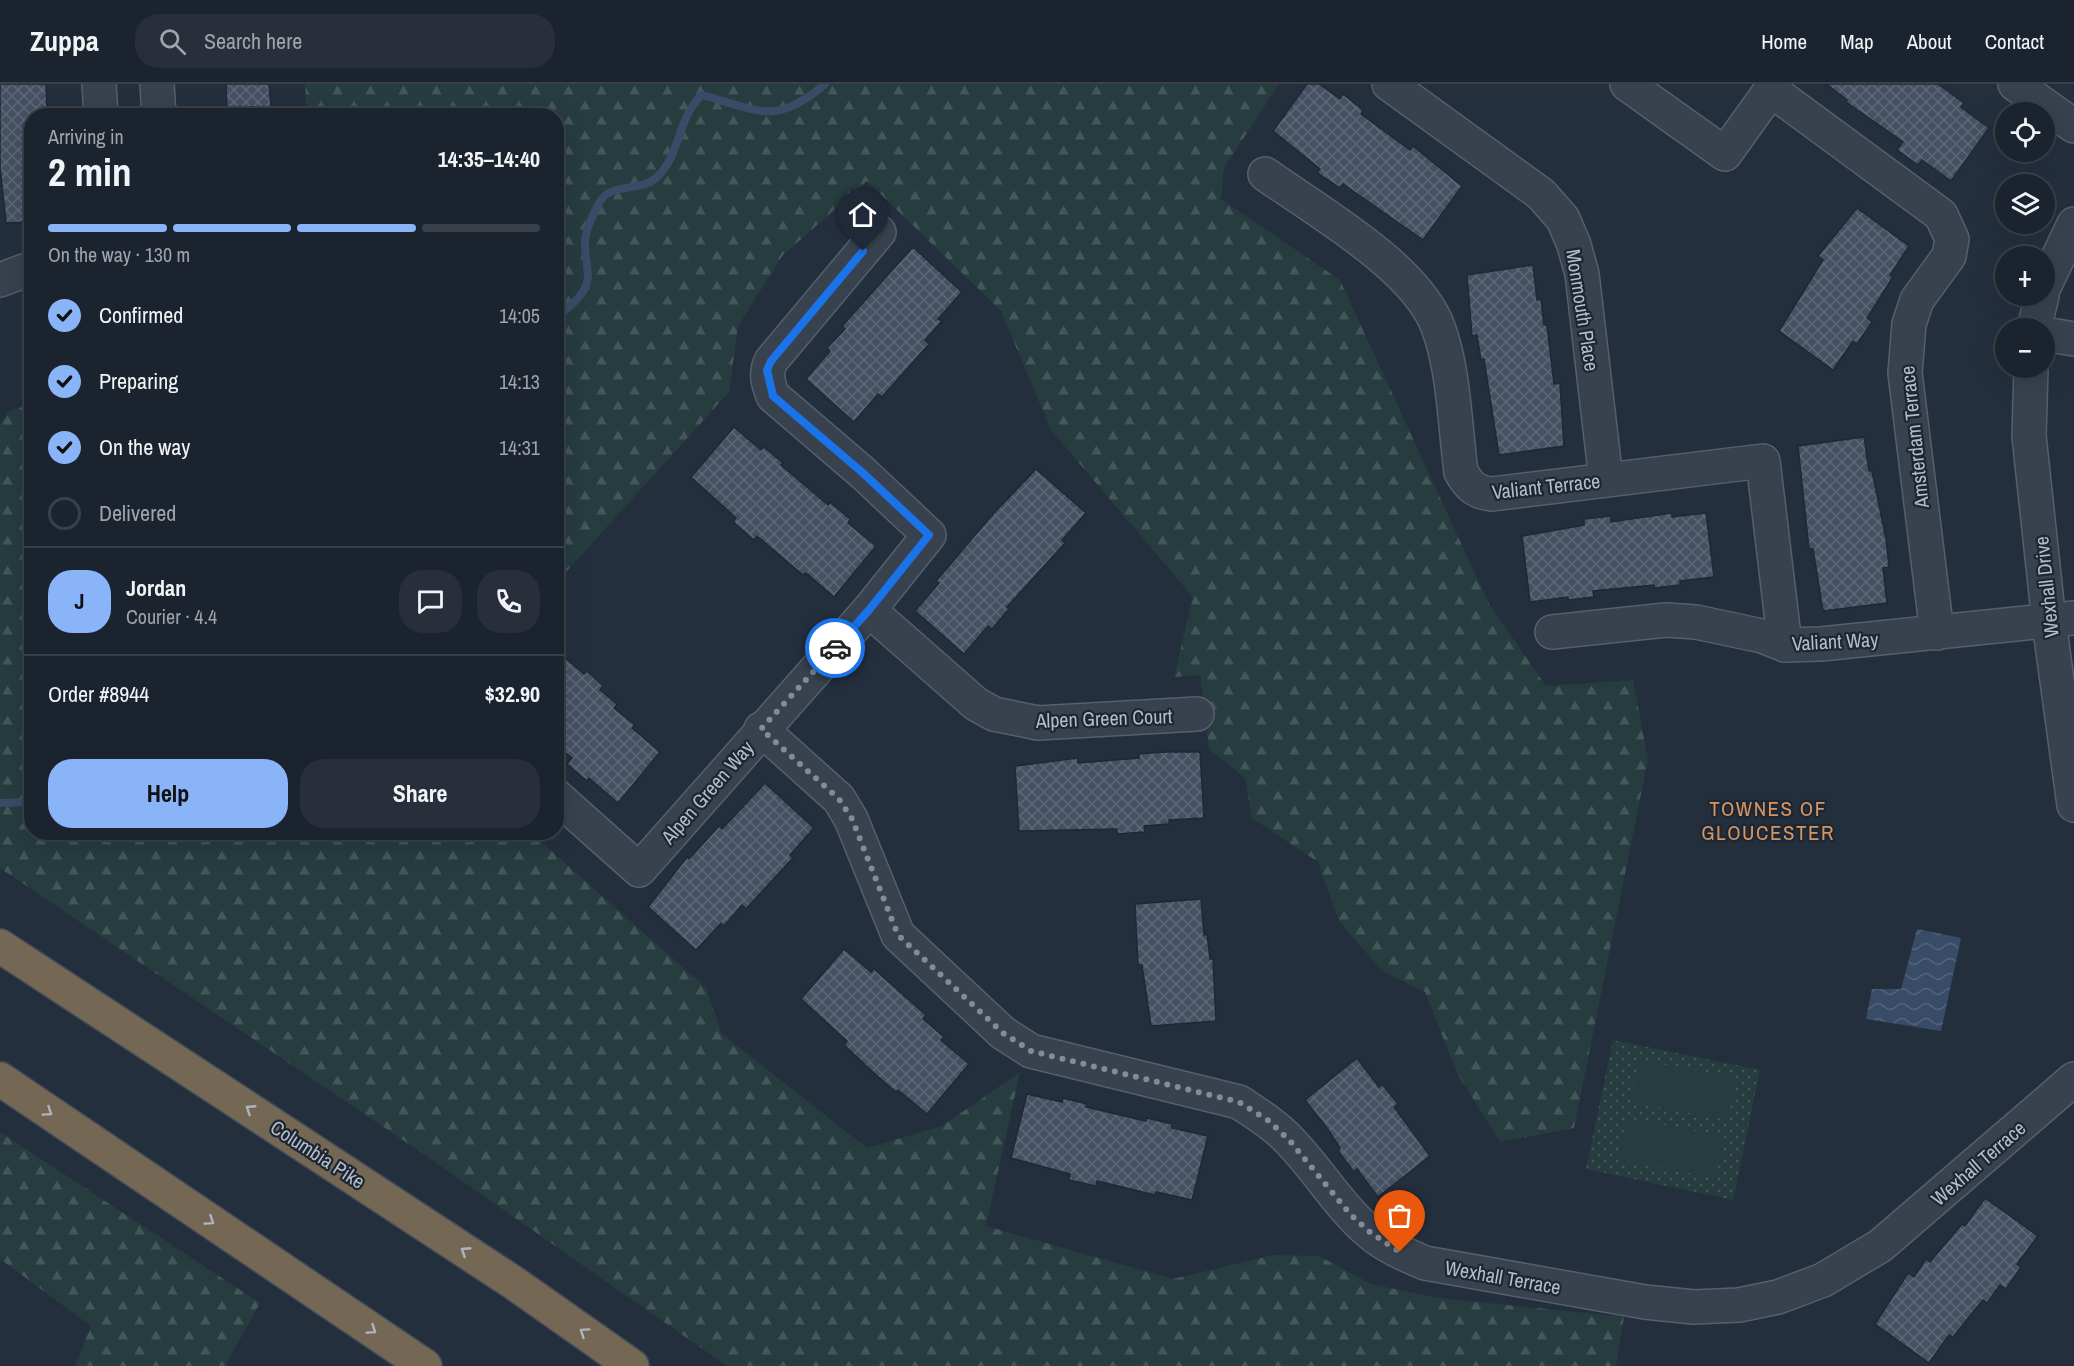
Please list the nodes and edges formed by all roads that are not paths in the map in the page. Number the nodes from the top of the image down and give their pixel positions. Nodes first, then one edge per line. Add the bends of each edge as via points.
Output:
1 (99, 84) edge
2 (157, 84) edge
3 (1389, 84) edge
4 (1627, 84) edge
5 (2015, 84) edge
6 (1773, 87) edge
7 (100, 108) edge
8 (158, 108) edge
9 (2074, 126) edge
10 (1266, 174) dead end
11 (2074, 224) edge
12 (879, 232) dead end
13 (2055, 263) edge
14 (24, 271) edge
15 (0, 280) edge
16 (2055, 336) edge
17 (2074, 339) edge
18 (2031, 378) edge
19 (1606, 480) junction
20 (869, 610) junction
21 (2062, 620) edge
22 (1552, 632) dead end
23 (1937, 633) junction
24 (1785, 645) junction
25 (1197, 714) dead end
26 (761, 729) junction
27 (564, 803) edge
28 (2074, 805) edge
29 (0, 932) edge
30 (0, 946) edge
31 (122, 1025) junction
32 (0, 1079) edge
33 (2074, 1079) edge
34 (425, 1366) edge
35 (632, 1366) edge

1 - 7 street
2 - 8 street
3 - 19 street, Monmouth Place via 1541,194 1563,219 1582,274
4 - 6 street via 1725,154
5 - 9 street
6 - 23 street, Amsterdam Terrace via 1941,215 1952,239 1949,256 1917,300 1909,324 1905,373
10 - 19 street, Valiant Terrace via 1399,269 1420,296 1438,326 1461,472 1469,485 1492,494
11 - 13 street
12 - 20 street, Alpen Green Way via 767,370 773,396 929,535
14 - 15 street
16 - 17 street
18 - 21 street, Wexhall Drive via 2029,436
19 - 24 street, Valiant Terrace via 1763,461
20 - 25 street, Alpen Green Court via 976,704 994,714 1038,723
20 - 26 street, Alpen Green Way
21 - 23 street, Valiant Way
21 - 28 street, Wexhall Drive
22 - 24 street, Valiant Way via 1666,620 1696,622
23 - 24 street, Valiant Way
26 - 27 street, Alpen Green Way via 639,870
26 - 33 street, Wexhall Terrace via 839,799 852,819 898,935 1003,1033 1031,1051 1239,1102 1269,1121 1290,1141 1350,1214 1371,1233 1425,1263 1645,1302 1739,1305 1778,1297 1823,1280 1880,1246
29 - 31 highway
30 - 31 highway, Columbia Pike
35 -> 31 highway, Columbia Pike via 514,1283
32 -> 34 highway

